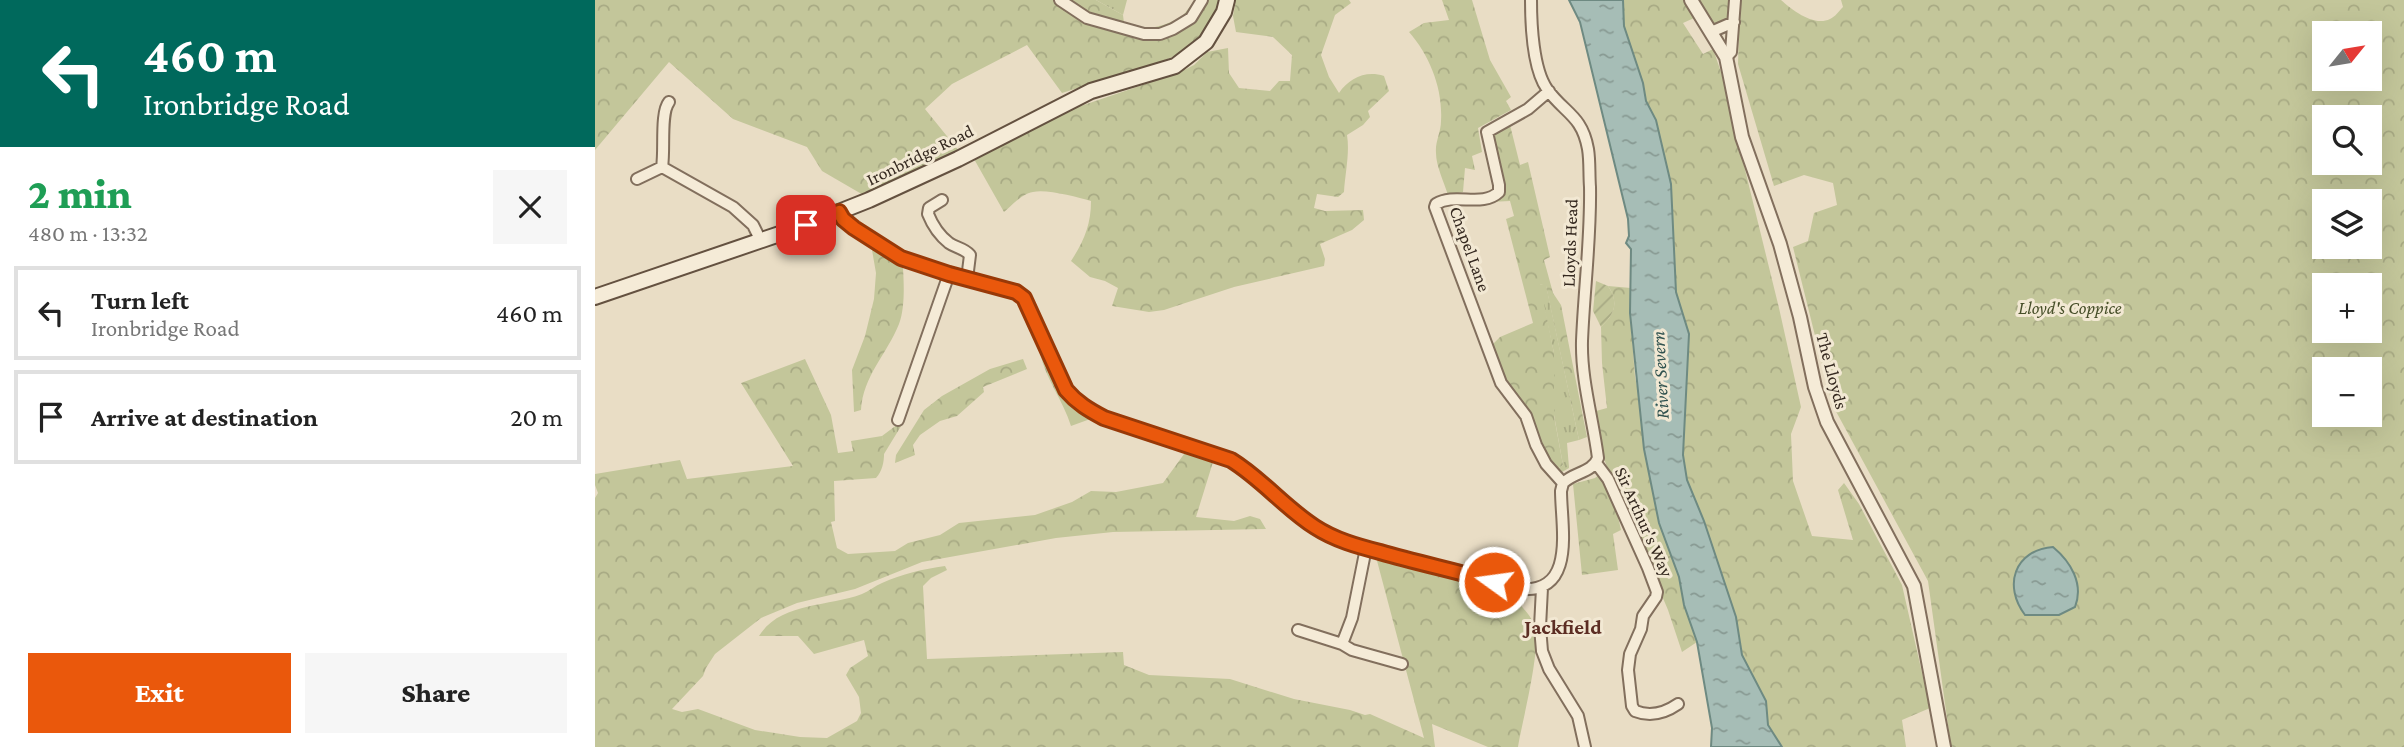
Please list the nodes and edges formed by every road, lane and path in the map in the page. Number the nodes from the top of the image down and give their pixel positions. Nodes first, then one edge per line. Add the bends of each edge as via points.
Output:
1 (1061, 0) edge
2 (1202, 0) edge
3 (1227, 0) edge
4 (1531, 0) edge
5 (1691, 0) edge
6 (1735, 0) edge
7 (1734, 22) junction
8 (1711, 32) junction
9 (1726, 57) junction
10 (1549, 91) junction
11 (669, 102) dead end
12 (662, 167) junction
13 (637, 179) dead end
14 (942, 200) dead end
15 (839, 212) junction
16 (761, 241) junction
17 (949, 274) junction
18 (967, 279) junction
19 (595, 296) edge
20 (893, 393) dead end
21 (906, 397) junction
22 (898, 420) dead end
23 (1596, 463) junction
24 (1563, 483) junction
25 (1366, 548) junction
26 (1542, 588) junction
27 (1298, 630) dead end
28 (1342, 644) junction
29 (1402, 664) dead end
30 (1678, 704) dead end
31 (1585, 747) edge
32 (1944, 747) edge

1 - 2 street via 1087,18 1160,34 1191,18
3 - 15 main road, Ironbridge Road via 1206,42 1175,66 1091,91 958,159
4 - 10 street, Lloyds Head via 1533,39
5 - 8 street, The Lloyds
6 - 7 street
7 - 8 street
7 - 9 street via 1731,52
8 - 9 street, The Lloyds
9 - 32 street, The Lloyds via 1742,137 1780,244 1827,422 1914,586
10 - 23 street, Lloyds Head via 1580,124 1588,149 1590,216 1582,343
10 - 24 street, Chapel Lane via 1486,132 1499,192 1486,200 1442,200 1435,207 1501,383 1526,416 1546,464
11 - 12 street via 663,116
12 - 13 street
12 - 16 street via 733,207 753,225
14 - 18 street via 929,208 928,214 943,238 970,255
15 - 16 main road, Ironbridge Road
15 - 17 street via 854,228 901,258
16 - 19 main road, Ironbridge Road
17 - 18 street
17 - 21 street
18 - 25 street via 1024,298 1066,390 1083,406 1104,418 1231,460 1316,528
20 - 21 street
21 - 22 street
23 - 24 street
23 - 30 street, Sir Arthur's Way via 1608,479 1657,592 1630,654 1632,706 1647,714
24 - 26 street via 1563,550 1556,574
25 - 26 street via 1521,589
25 - 28 street
26 - 31 street via 1542,651 1578,716
27 - 28 street
28 - 29 street

